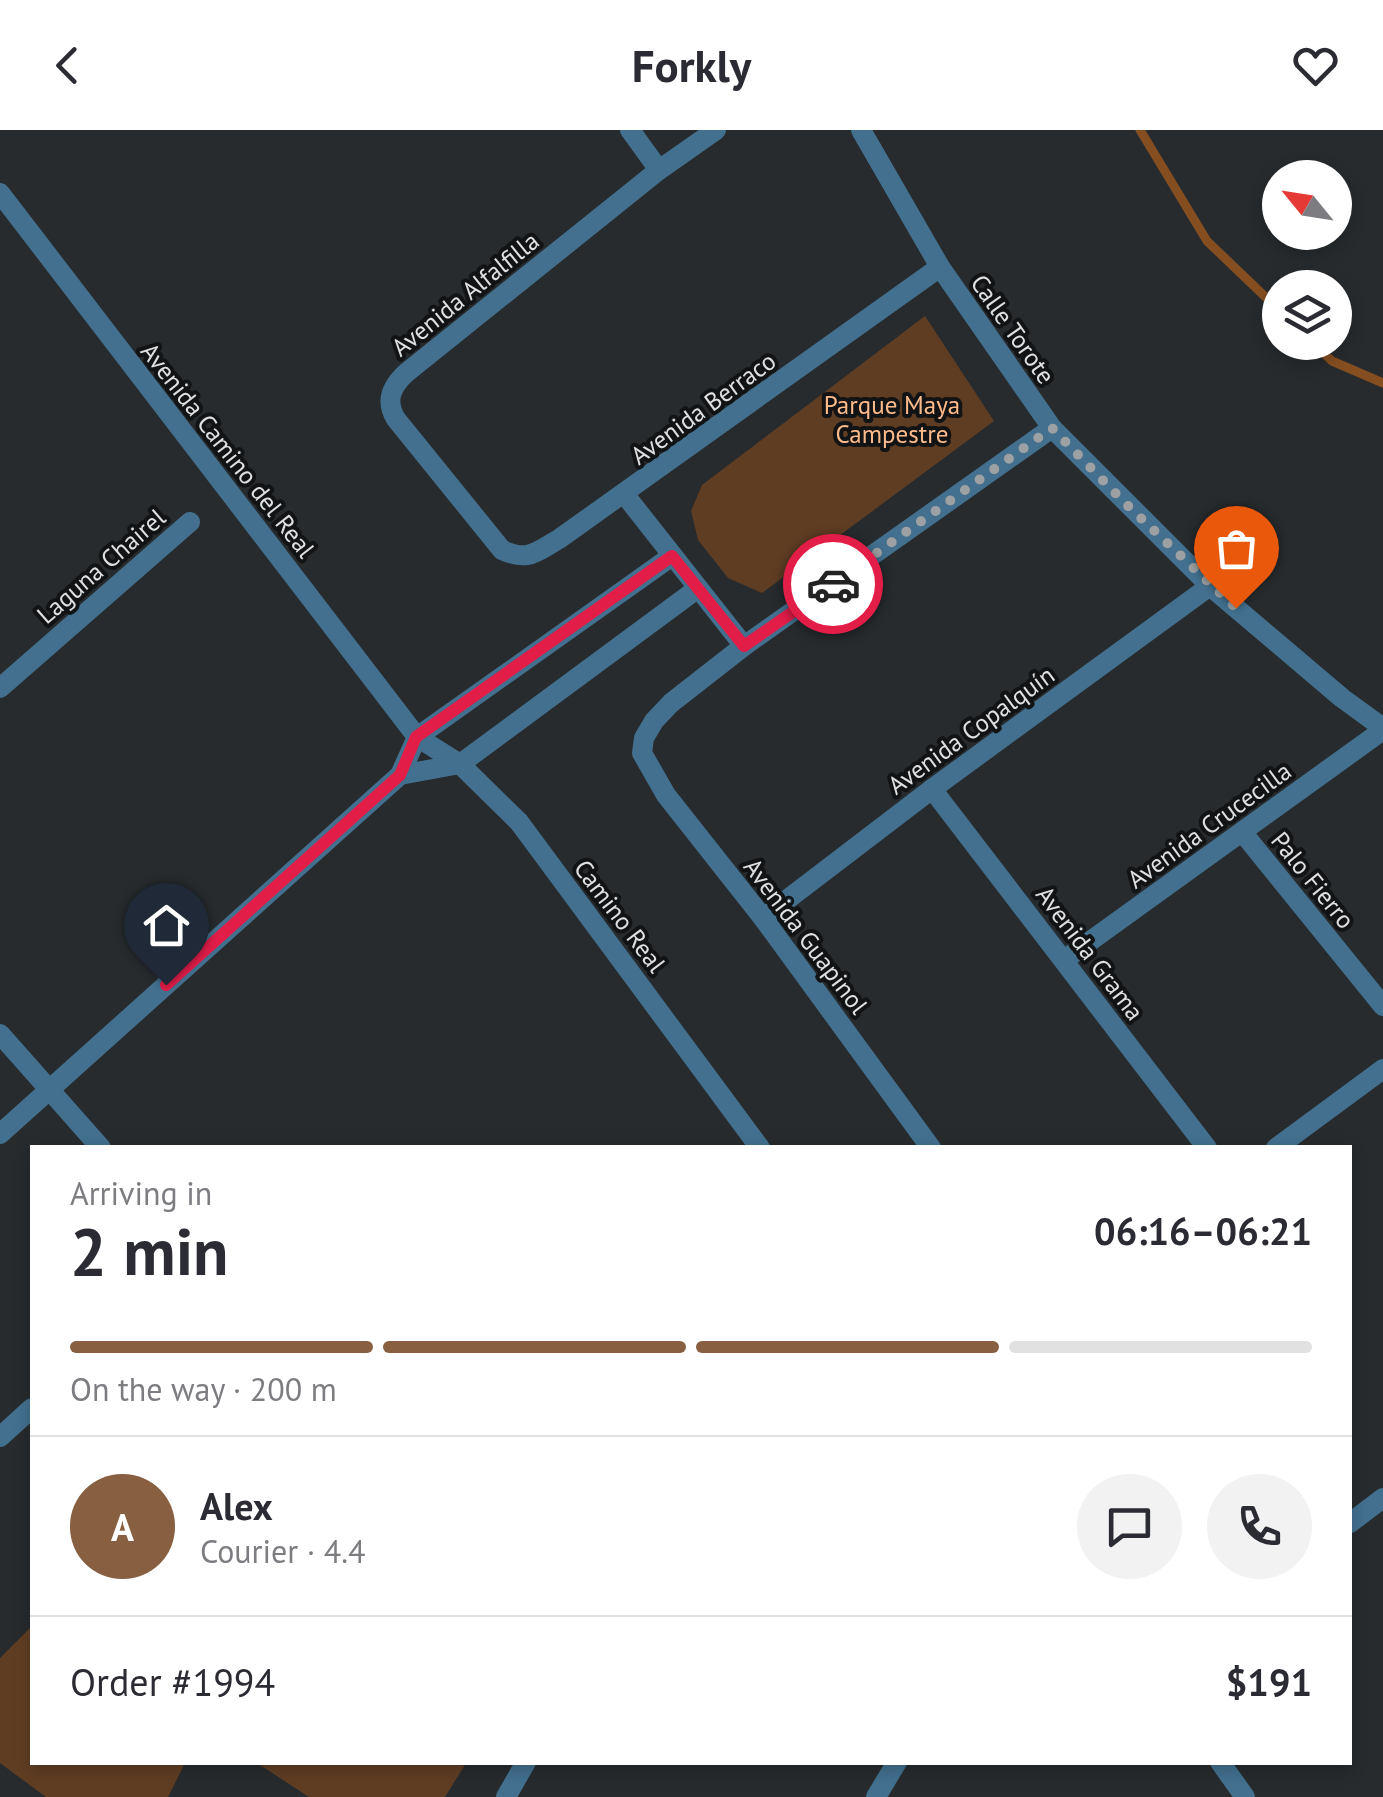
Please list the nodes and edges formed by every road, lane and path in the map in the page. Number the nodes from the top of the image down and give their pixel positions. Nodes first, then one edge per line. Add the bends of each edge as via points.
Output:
1 (630, 130) edge
2 (716, 130) edge
3 (860, 130) edge
4 (659, 170) junction
5 (0, 193) edge
6 (940, 267) junction
7 (1052, 428) junction
8 (624, 494) junction
9 (190, 522) dead end
10 (489, 536) joint
11 (672, 556) junction
12 (1210, 586) junction
13 (697, 589) junction
14 (744, 646) junction
15 (0, 688) edge
16 (1383, 729) edge
17 (416, 737) junction
18 (460, 764) junction
19 (400, 775) junction
20 (932, 789) junction
21 (1242, 833) junction
22 (763, 918) junction
23 (1064, 960) junction
24 (1383, 1006) edge
25 (0, 1034) edge
26 (1383, 1069) edge
27 (50, 1090) junction
28 (0, 1134) edge
29 (97, 1145) edge
30 (758, 1145) edge
31 (929, 1145) edge
32 (1205, 1145) edge
33 (1280, 1145) edge
34 (30, 1410) edge
35 (0, 1438) edge
36 (1383, 1498) edge
37 (1352, 1521) edge
38 (524, 1765) edge
39 (895, 1765) edge
40 (1222, 1765) edge
41 (506, 1797) edge
42 (876, 1797) edge
43 (1246, 1797) edge

1 - 4 street
2 - 4 street, Avenida Alfalfilla
3 - 6 street, Calle Torote
4 - 10 street, Avenida Alfalfilla via 392,390 396,419
5 - 17 street, Avenida Camino del Real
6 - 7 street, Calle Torote
6 - 8 street, Avenida Berraco
7 - 12 street, Calle Torote
7 - 14 street
8 - 10 street, Avenida Berraco via 532,554 519,558
8 - 11 street
9 - 15 street, Laguna Chairel
11 - 13 street
11 - 17 street
12 - 16 street, Calle Torote
12 - 20 street, Avenida Copalquín
13 - 14 street
13 - 18 street
14 - 22 street, Avenida Guapinol via 654,721 642,753 666,795
16 - 21 street, Avenida Crucecilla
17 - 18 street, Camino Real
17 - 19 street
18 - 19 street
18 - 30 street, Camino Real via 519,822
19 - 27 street
20 - 22 street, Avenida Copalquín
20 - 23 street, Avenida Grama
21 - 23 street, Avenida Crucecilla
21 - 24 street, Palo Fierro
22 - 31 street, Avenida Guapinol
23 - 32 street, Avenida Grama
25 - 27 street
26 - 33 street
27 - 28 street
27 - 29 street
34 - 35 street
36 - 37 street
38 - 41 street
39 - 42 street
40 - 43 street

